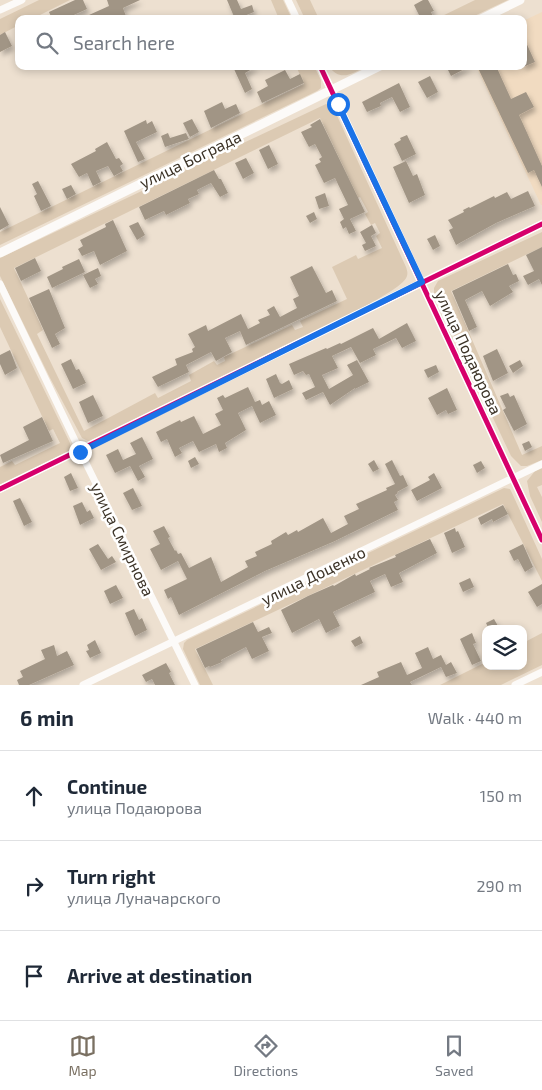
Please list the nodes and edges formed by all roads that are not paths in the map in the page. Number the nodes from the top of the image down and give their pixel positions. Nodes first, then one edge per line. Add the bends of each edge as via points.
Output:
1 (22, 0) edge
2 (288, 0) edge
3 (520, 0) edge
4 (0, 10) edge
5 (295, 15) edge
6 (489, 15) edge
7 (322, 70) edge
8 (371, 70) edge
9 (331, 89) junction
10 (542, 224) edge
11 (0, 252) edge
12 (422, 282) junction
13 (0, 284) edge
14 (80, 452) junction
15 (542, 464) edge
16 (514, 477) junction
17 (0, 490) edge
18 (542, 540) edge
19 (174, 642) junction
20 (542, 672) edge
21 (83, 685) edge
22 (195, 685) edge
23 (515, 685) edge

1 - 4 street
2 - 5 street
3 - 6 street
7 - 9 street, улица Подаюрова
8 - 9 street, улица Бограда
9 - 11 street, улица Бограда
9 - 12 street, улица Подаюрова
10 - 12 street
12 - 14 street
12 - 16 street, улица Подаюрова
13 - 14 street, улица Смирнова
14 - 17 street
14 - 19 street, улица Смирнова
15 - 16 street, улица Доценко
16 - 18 street, улица Подаюрова
16 - 19 street, улица Доценко
19 - 21 street, улица Доценко
19 - 22 street, улица Смирнова
20 - 23 street

